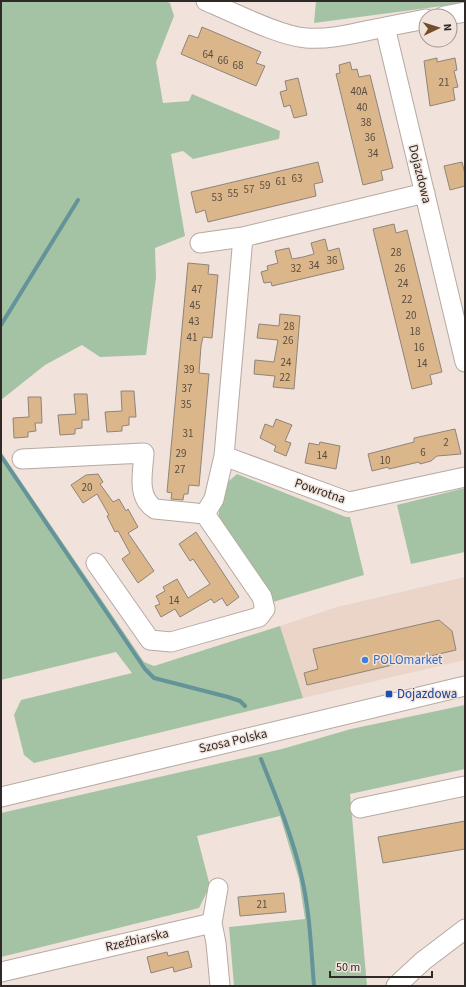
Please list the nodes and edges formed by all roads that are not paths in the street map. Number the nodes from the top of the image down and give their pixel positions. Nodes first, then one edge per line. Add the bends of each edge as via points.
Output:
1 (206, 1) edge
2 (418, 21) edge
3 (384, 27) junction
4 (424, 194) junction
5 (243, 237) junction
6 (200, 243) dead end
7 (465, 362) edge
8 (224, 456) junction
9 (22, 459) dead end
10 (465, 477) edge
11 (205, 514) junction
12 (96, 563) dead end
13 (465, 686) edge
14 (465, 786) edge
15 (1, 797) edge
16 (360, 808) dead end
17 (218, 888) dead end
18 (212, 923) junction
19 (465, 929) edge
20 (1, 972) edge
21 (220, 986) edge
22 (396, 986) edge

1 - 3 street via 281,32 306,38 331,37
2 - 3 street
3 - 4 street, Dojazdowa
4 - 5 street
4 - 7 street, Dojazdowa
5 - 6 street
5 - 8 street
8 - 10 street, Powrotna via 349,502
8 - 11 street via 214,498
9 - 11 street via 144,453 142,493 150,506 155,509
11 - 12 street via 262,597 265,609 259,617 171,642 150,640
13 - 15 street, Szosa Polska
14 - 16 street
17 - 18 street
18 - 20 street, Rzeźbiarska
18 - 21 street
19 - 22 street

